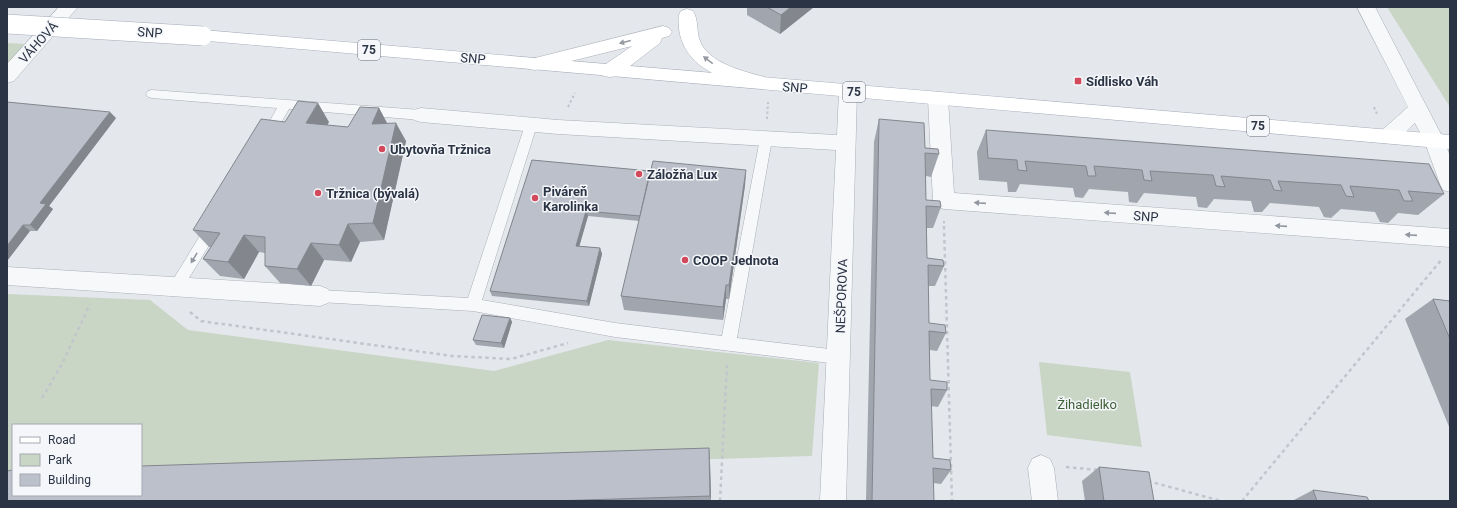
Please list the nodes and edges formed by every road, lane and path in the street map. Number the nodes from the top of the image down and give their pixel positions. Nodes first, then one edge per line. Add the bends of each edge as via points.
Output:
1 (69, 7) edge
2 (1366, 7) edge
3 (692, 11) edge
4 (7, 24) edge
5 (663, 32) junction
6 (535, 64) junction
7 (610, 71) junction
8 (7, 76) edge
9 (769, 85) junction
10 (848, 92) junction
11 (152, 94) dead end
12 (938, 99) junction
13 (286, 104) junction
14 (1374, 107) dead end
15 (1418, 109) junction
16 (1377, 114) dead end
17 (421, 115) joint
18 (531, 125) junction
19 (1387, 137) junction
20 (766, 140) junction
21 (1442, 141) edge
22 (847, 143) junction
23 (262, 145) edge
24 (1450, 184) edge
25 (944, 201) junction
26 (221, 212) edge
27 (1449, 246) edge
28 (7, 276) edge
29 (100, 282) junction
30 (176, 287) junction
31 (320, 296) joint
32 (473, 306) junction
33 (189, 311) dead end
34 (570, 343) dead end
35 (728, 344) junction
36 (838, 357) junction
37 (42, 398) dead end
38 (1041, 468) joint
39 (1107, 472) edge
40 (1146, 481) edge
41 (720, 501) edge
42 (833, 501) edge
43 (952, 501) edge
44 (1045, 501) edge
45 (1221, 501) edge
46 (1242, 501) edge

1 - 8 street, VÁHOVÁ
2 - 15 street
3 - 5 main road
9 -> 3 main road via 732,75 710,62 694,48 688,34
4 - 6 main road, SNP / 75, bridge via 203,36
5 -> 6 main road
5 - 7 main road
6 - 7 main road, SNP / 75
7 - 9 main road, SNP / 75
9 - 10 main road, SNP / 75
10 - 12 main road, SNP / 75
10 - 22 street, NEŠPOROVA
11 - 13 lane
12 - 19 main road, SNP / 75
12 - 25 street
13 - 17 lane
13 - 23 lane
14 - 16 path
15 - 19 street
15 - 21 street
17 - 18 street
18 - 20 street
18 - 32 lane
19 - 21 main road, SNP / 75
20 - 22 street
20 - 35 lane
21 - 24 street
22 - 36 street, NEŠPOROVA
27 -> 25 street, SNP
25 - 43 path
26 -> 30 lane
27 - 46 path
28 - 29 street
29 - 30 street
29 - 37 path via 62,364
30 - 31 street
31 - 32 lane
32 - 35 lane via 615,330
33 - 34 path via 201,321 452,356 511,359
35 - 36 lane
35 - 41 path
36 - 42 street, NEŠPOROVA
38 - 39 path via 1068,467
38 - 44 street
40 - 45 path

